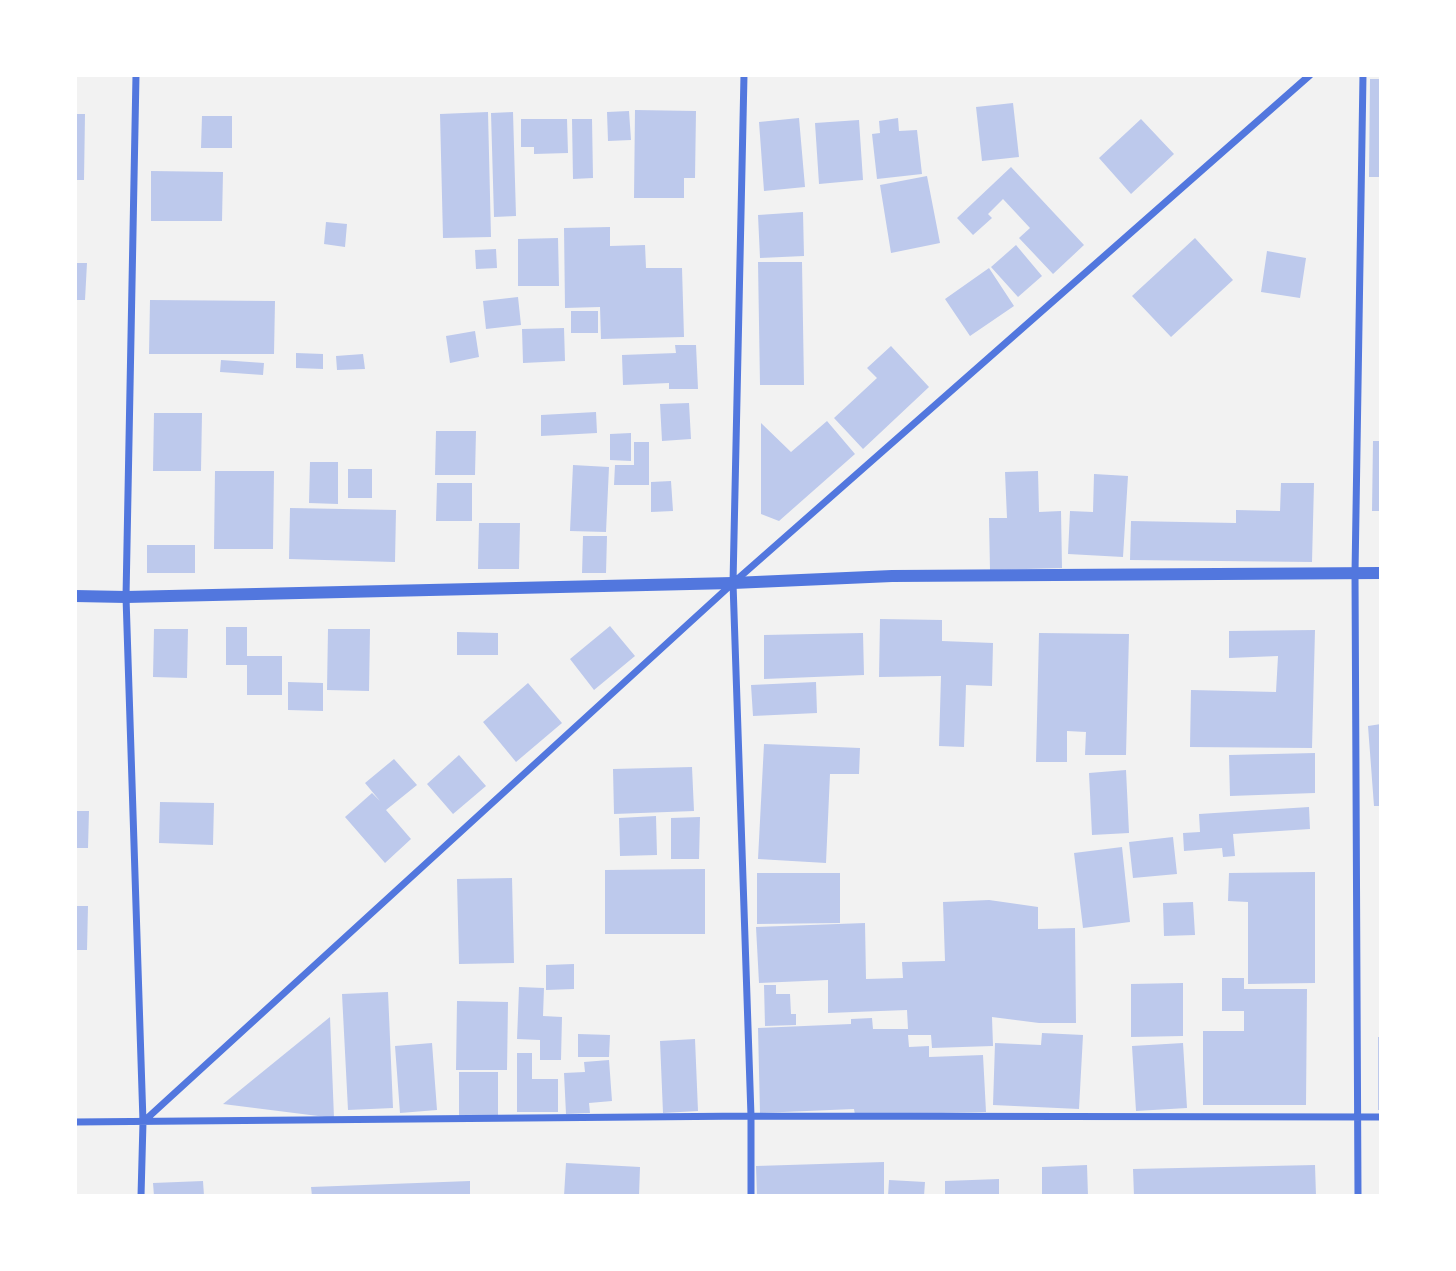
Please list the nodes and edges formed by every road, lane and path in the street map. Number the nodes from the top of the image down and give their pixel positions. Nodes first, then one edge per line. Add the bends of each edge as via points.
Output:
1 (136, 75) edge
2 (744, 75) edge
3 (1310, 75) edge
4 (1363, 75) edge
5 (1355, 573) junction
6 (1381, 573) edge
7 (733, 583) junction
8 (75, 596) edge
9 (126, 597) junction
10 (751, 1116) junction
11 (1381, 1117) edge
12 (1359, 1118) junction
13 (75, 1122) edge
14 (143, 1122) junction
15 (141, 1196) edge
16 (751, 1196) edge
17 (1358, 1196) edge

1 - 9 street
2 - 7 street
3 - 7 street
4 - 5 street
5 - 6 street
5 - 7 street via 892,576
5 - 12 street
7 - 9 street
7 - 10 street
7 - 14 street
8 - 9 street
9 - 14 street
10 - 12 street
10 - 14 street
10 - 16 street
11 - 12 street
12 - 17 street
13 - 14 street
14 - 15 street

